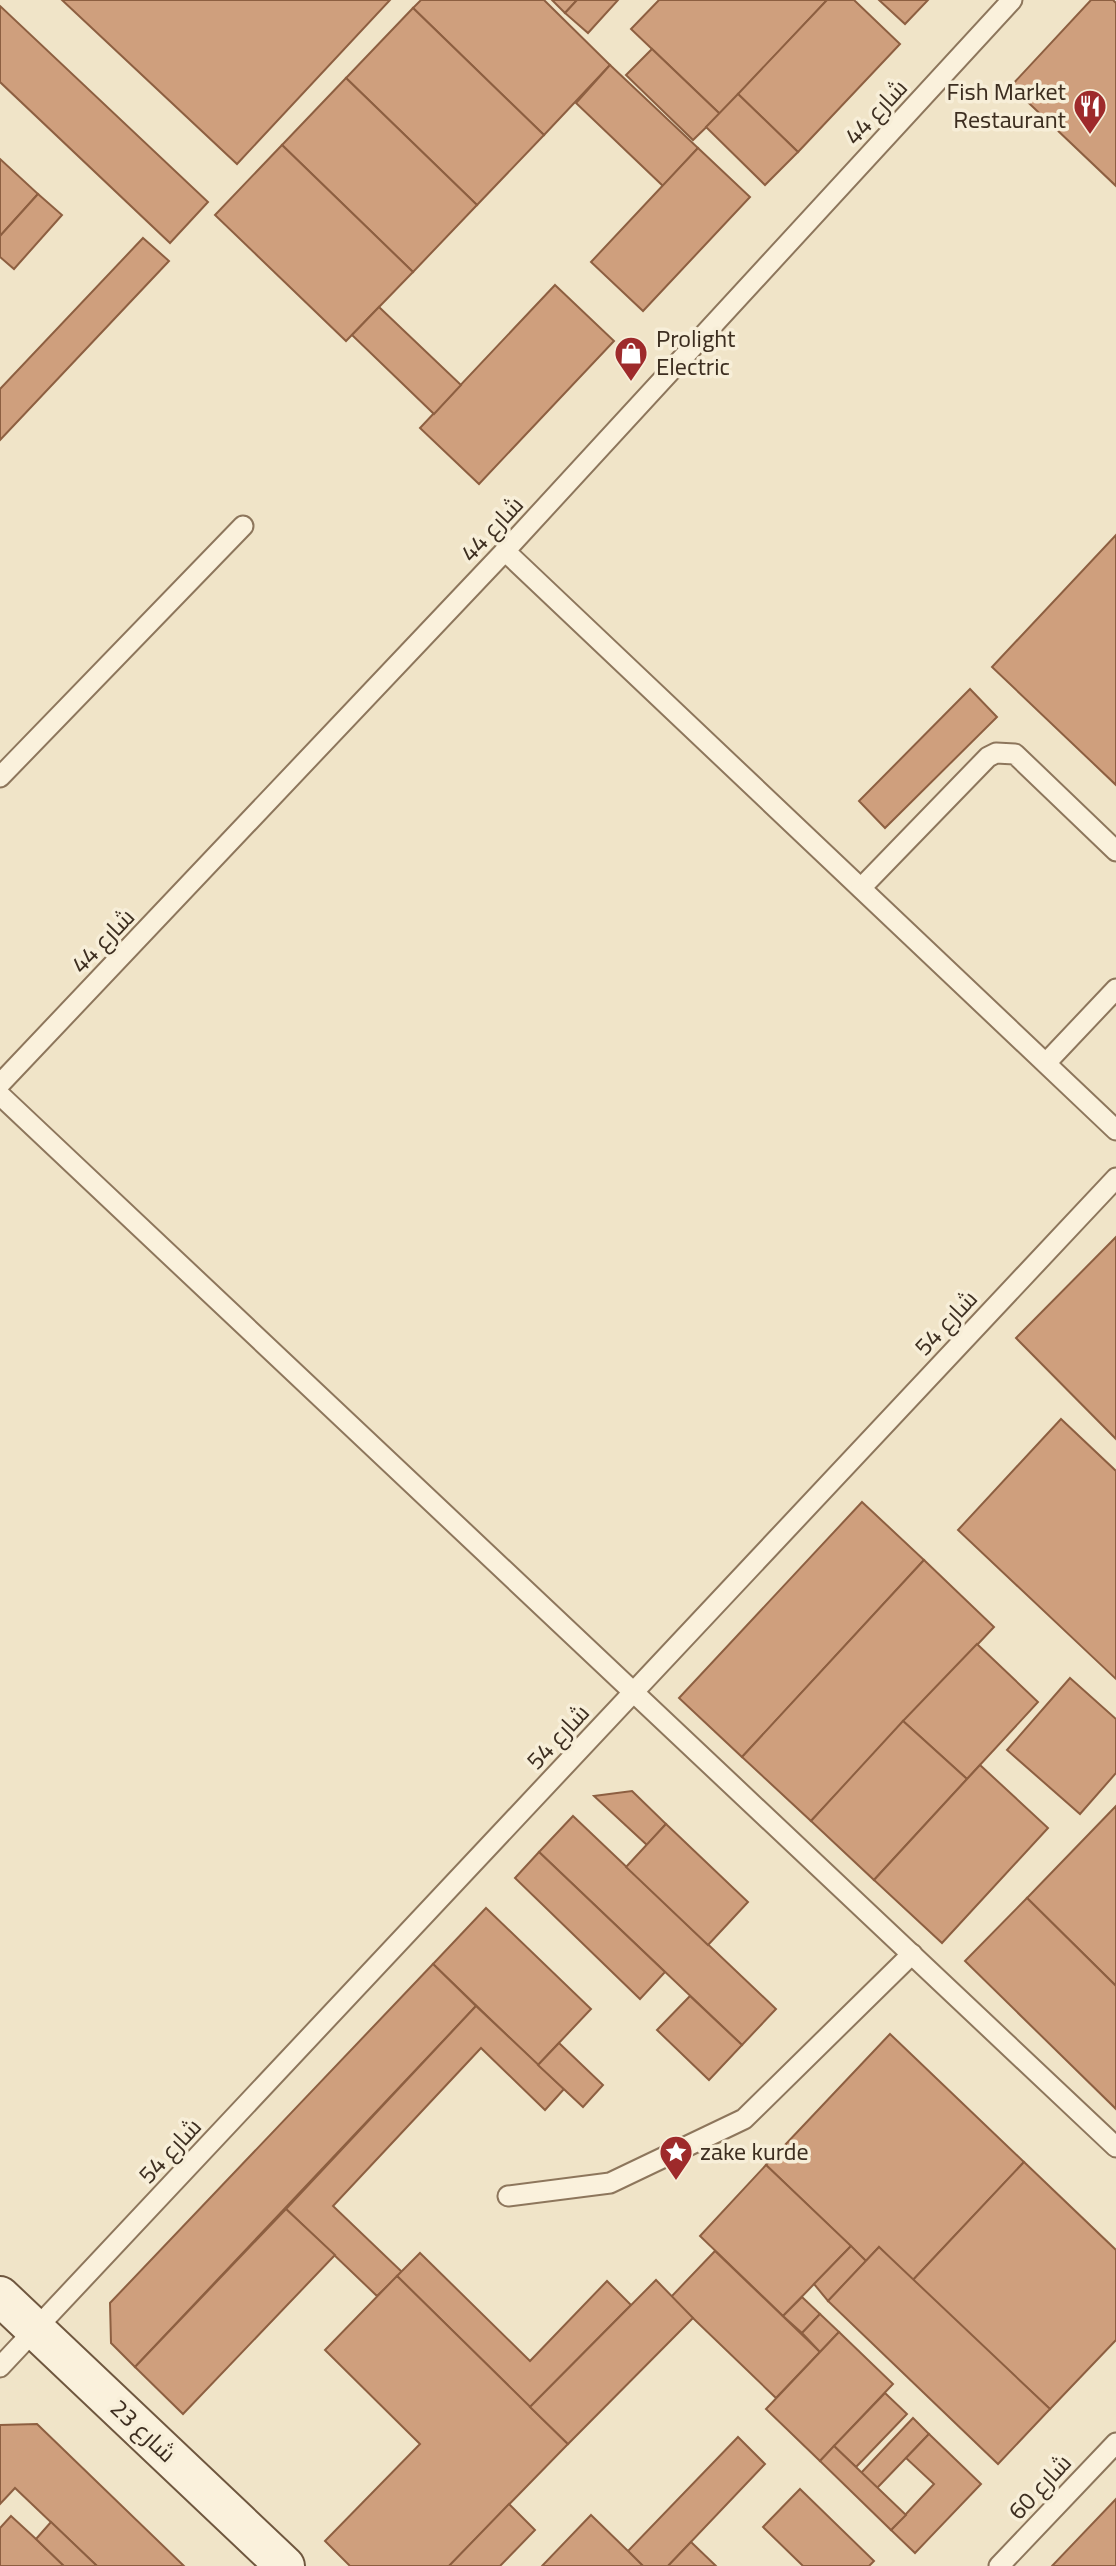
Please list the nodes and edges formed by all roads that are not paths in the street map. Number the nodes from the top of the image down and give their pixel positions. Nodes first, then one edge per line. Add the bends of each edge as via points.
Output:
1 (1012, 0) edge
2 (243, 526) dead end
3 (505, 551) junction
4 (0, 777) edge
5 (1116, 851) edge
6 (861, 888) junction
7 (1116, 989) edge
8 (1046, 1063) junction
9 (0, 1084) edge
10 (0, 1095) edge
11 (1116, 1130) edge
12 (1116, 1178) edge
13 (635, 1692) junction
14 (912, 1954) junction
15 (1116, 2147) edge
16 (508, 2196) dead end
17 (0, 2297) edge
18 (36, 2330) junction
19 (0, 2367) edge
20 (1116, 2442) edge
21 (1004, 2564) edge
22 (285, 2566) edge

1 - 3 lane, شارع 44
2 - 4 lane
3 - 6 lane
3 - 9 lane, شارع 44
5 - 6 lane via 1015,754 996,753
6 - 8 lane
7 - 8 lane
8 - 11 lane
10 - 13 lane
12 - 13 lane, شارع 54
13 - 14 lane
13 - 18 lane, شارع 54
14 - 15 lane
14 - 16 lane via 744,2119 610,2183
17 - 18 street, شارع 23
18 - 19 lane, شارع 54
18 - 22 street, شارع 23
20 - 21 lane, شارع 60

